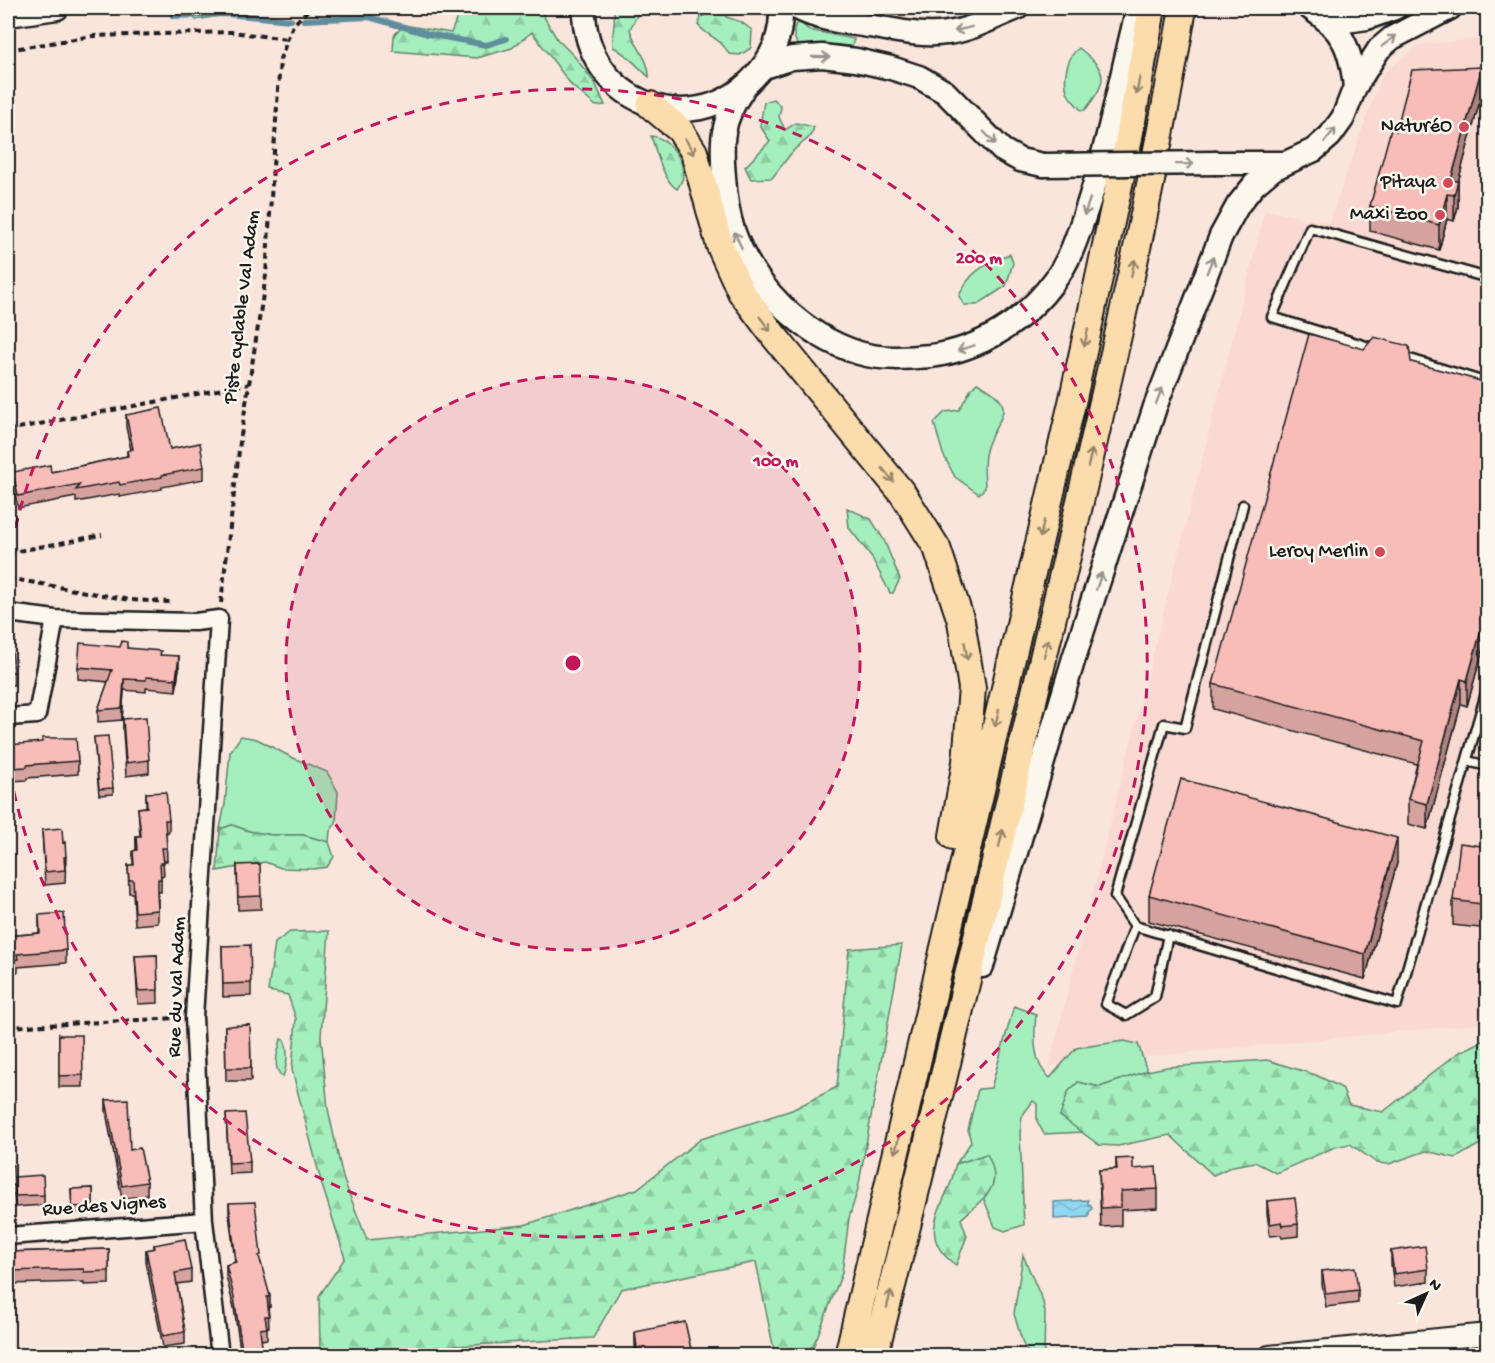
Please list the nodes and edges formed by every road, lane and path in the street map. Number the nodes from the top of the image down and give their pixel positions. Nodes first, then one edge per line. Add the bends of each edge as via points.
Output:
1 (57, 8) edge
2 (310, 8) edge
3 (565, 8) edge
4 (781, 8) edge
5 (797, 8) edge
6 (1017, 8) edge
7 (1138, 8) edge
8 (1152, 8) edge
9 (1183, 8) edge
10 (1310, 8) edge
11 (1395, 8) edge
12 (1450, 8) edge
13 (8, 15) edge
14 (584, 16) edge
15 (1332, 23) junction
16 (287, 39) junction
17 (8, 50) edge
18 (764, 67) junction
19 (1355, 87) junction
20 (742, 91) junction
21 (650, 105) junction
22 (1285, 163) junction
23 (1488, 278) edge
24 (1385, 351) edge
25 (1395, 354) edge
26 (1488, 383) edge
27 (249, 384) junction
28 (8, 430) edge
29 (1243, 505) dead end
30 (102, 535) dead end
31 (8, 553) edge
32 (8, 579) edge
33 (172, 602) dead end
34 (8, 613) edge
35 (55, 619) junction
36 (219, 619) junction
37 (1488, 686) edge
38 (8, 717) edge
39 (1467, 761) junction
40 (1488, 766) edge
41 (1135, 926) junction
42 (1168, 935) junction
43 (194, 1017) junction
44 (8, 1027) edge
45 (910, 1088) junction
46 (929, 1140) junction
47 (204, 1221) junction
48 (8, 1236) edge
49 (1488, 1334) edge
50 (220, 1356) edge
51 (848, 1356) edge
52 (874, 1356) edge
53 (1269, 1356) edge

1 - 13 main road
2 - 16 path, Piste cyclable Val Adam via 293,25
3 - 14 main road
4 - 18 main road via 777,40
6 -> 5 main road via 974,27 928,34 826,20
7 -> 20 main road via 1096,183 1071,252 1056,279 1030,310 977,344 946,354 893,358 861,354 828,341 773,297 750,267 733,230 725,189 722,147 730,108
8 -> 45 main road via 1128,142 1072,403
46 -> 9 main road via 1103,406
10 - 15 main road
11 - 15 main road via 1367,18
19 -> 12 main road via 1379,49 1392,38
14 - 21 main road via 592,51 606,74 626,92
15 - 19 main road via 1348,51
16 - 17 path via 231,32 93,36
16 - 27 path, Piste cyclable Val Adam via 280,59 266,275
18 - 20 main road
18 -> 22 main road, bridge via 792,58 822,56 919,77 945,93 1002,150 1043,165
22 -> 19 main road via 1314,150 1330,136
20 - 21 main road via 704,108 677,110
21 -> 45 main road via 680,130 694,152 720,246 741,292 903,494 937,548 961,621 972,688 966,762
46 -> 22 main road via 1074,658 1155,407 1221,236 1254,184
23 - 24 lane via 1310,228 1272,316
25 - 26 lane
27 - 28 path
27 - 36 path, Piste cyclable Val Adam
29 - 41 lane via 1185,728 1164,724 1115,896
30 - 31 path
32 - 33 path via 130,600
34 - 35 street
35 - 36 street
35 - 38 street via 37,715
36 - 43 street, Rue du Val Adam
37 - 39 lane
39 - 40 lane
39 - 42 lane via 1397,1004
41 - 42 lane
41 - 42 lane via 1106,1004 1126,1015 1155,997
43 - 44 path
43 - 47 street, Rue du Val Adam
45 -> 51 main road
52 -> 46 main road
47 - 48 street, Rue des Vignes
47 - 50 street, Rue du Val Adam
49 - 53 street

